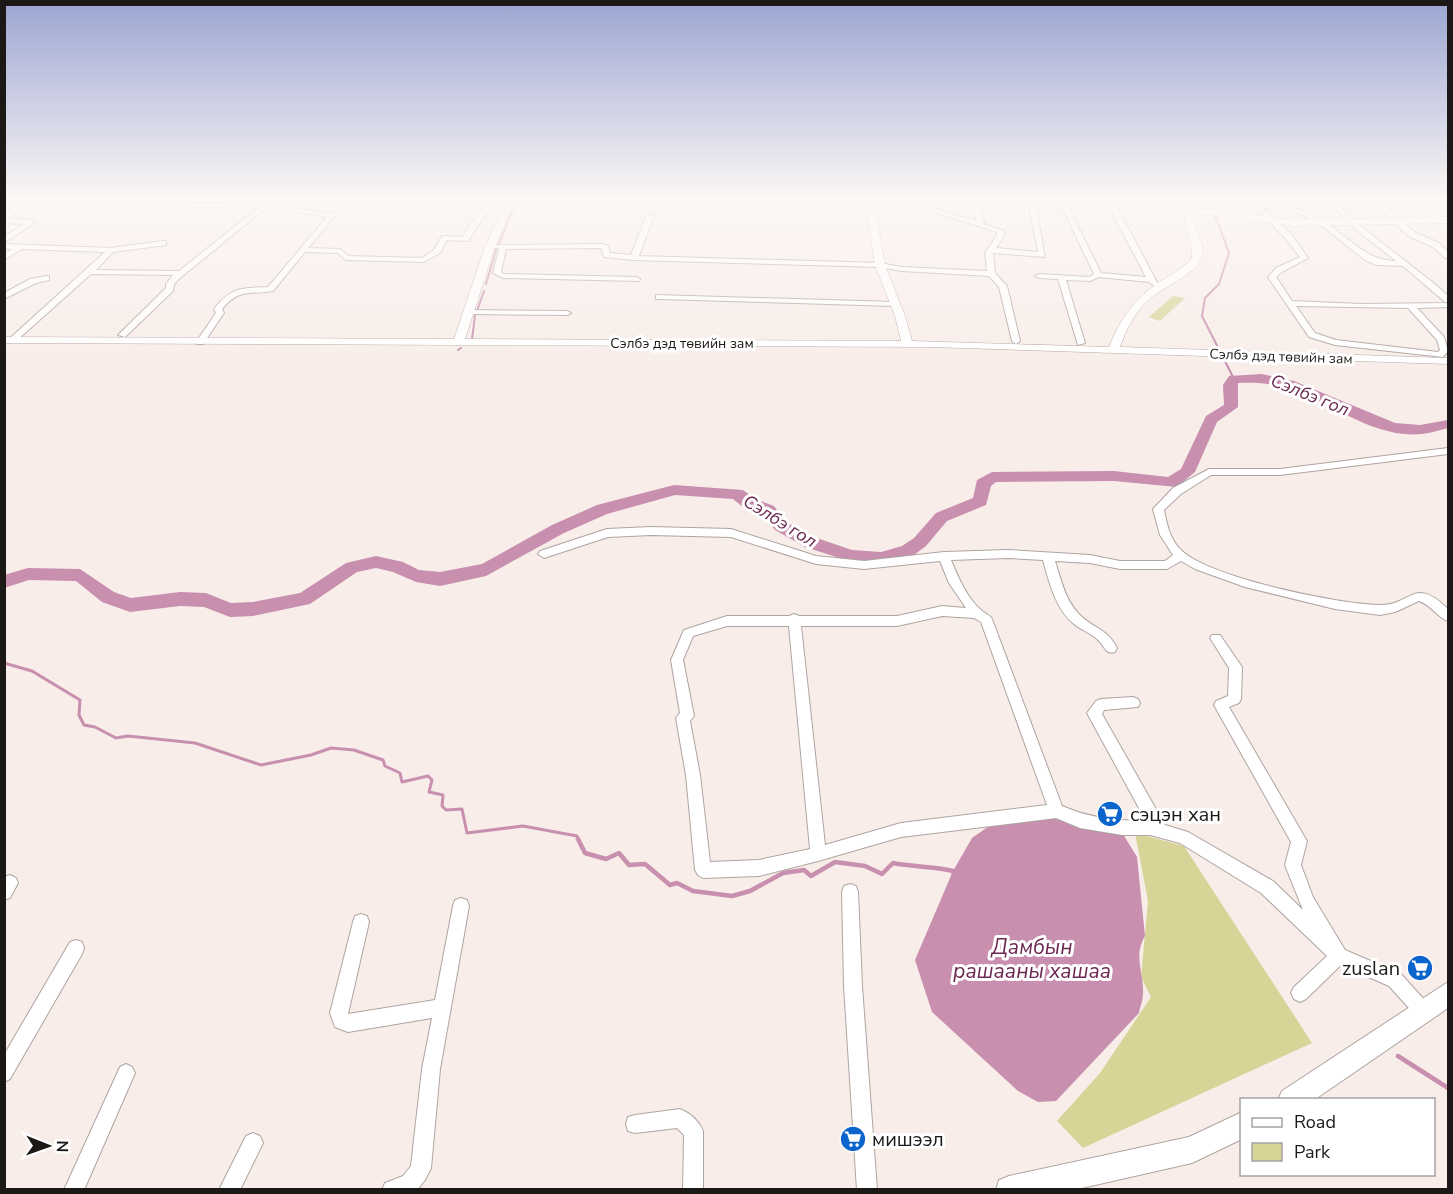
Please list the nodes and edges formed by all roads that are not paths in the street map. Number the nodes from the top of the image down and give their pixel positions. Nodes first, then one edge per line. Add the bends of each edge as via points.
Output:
1 (106, 255) edge
2 (204, 255) edge
3 (299, 255) edge
4 (343, 255) edge
5 (432, 255) edge
6 (487, 255) edge
7 (501, 255) edge
8 (607, 255) edge
9 (635, 255) edge
10 (878, 255) edge
11 (989, 255) edge
12 (1088, 255) edge
13 (1138, 255) edge
14 (1197, 255) edge
15 (1301, 255) edge
16 (1364, 255) edge
17 (1391, 255) edge
18 (634, 258) junction
19 (1403, 264) junction
20 (880, 265) junction
21 (89, 272) junction
22 (181, 273) junction
23 (991, 274) junction
24 (1098, 275) junction
25 (1039, 276) dead end
26 (46, 278) dead end
27 (1061, 278) junction
28 (636, 279) dead end
29 (1154, 284) junction
30 (4, 297) edge
31 (659, 297) dead end
32 (1290, 303) junction
33 (1449, 303) edge
34 (895, 304) junction
35 (1411, 306) junction
36 (469, 312) junction
37 (567, 313) dead end
38 (122, 335) dead end
39 (8, 340) edge
40 (1016, 341) dead end
41 (200, 342) junction
42 (458, 342) junction
43 (1081, 343) dead end
44 (906, 344) junction
45 (1113, 350) junction
46 (1449, 361) edge
47 (1449, 451) edge
48 (544, 554) dead end
49 (945, 556) junction
50 (1048, 556) junction
51 (1180, 556) junction
52 (976, 614) junction
53 (1449, 616) edge
54 (794, 620) junction
55 (1216, 638) dead end
56 (1111, 648) dead end
57 (1133, 703) dead end
58 (1056, 811) junction
59 (1160, 831) junction
60 (818, 854) junction
61 (850, 892) dead end
62 (461, 906) dead end
63 (361, 922) dead end
64 (76, 948) dead end
65 (1339, 956) junction
66 (1300, 993) dead end
67 (1449, 994) edge
68 (442, 1008) junction
69 (1423, 1011) junction
70 (4, 1073) edge
71 (126, 1073) dead end
72 (1294, 1098) edge
73 (635, 1124) dead end
74 (1240, 1126) edge
75 (253, 1143) dead end
76 (74, 1190) edge
77 (229, 1190) edge
78 (392, 1190) edge
79 (693, 1190) edge
80 (867, 1190) edge
81 (1009, 1190) edge

1 - 21 street
2 - 22 street
3 - 41 street via 270,289 236,290 228,296
4 - 5 street via 346,258 423,260
6 - 36 street
7 - 28 street via 497,273 503,276
8 - 18 street
9 - 18 street
10 - 20 street
11 - 23 street
12 - 24 street
13 - 29 street
14 - 29 street via 1186,269
15 - 32 street via 1304,258 1272,277
16 - 19 street via 1379,263
17 - 19 street
18 - 20 street
19 - 33 street
20 - 23 street
20 - 34 street
21 - 22 street
21 - 39 street
22 - 38 street via 170,289
23 - 40 street via 1003,286
24 - 27 street via 1090,279
24 - 29 street
25 - 27 street
26 - 30 street
27 - 43 street
29 - 45 street via 1129,315
31 - 34 street
32 - 35 street
32 - 35 street via 1312,335 1335,342 1440,356 1445,350 1441,339
33 - 35 street
34 - 44 street
36 - 37 street
36 - 42 street
39 - 41 street, Сэлбэ дэд төвийн зам
41 - 42 street, Сэлбэ дэд төвийн зам
42 - 44 street, Сэлбэ дэд төвийн зам
44 - 45 street, Сэлбэ дэд төвийн зам
45 - 46 street, Сэлбэ дэд төвийн зам
47 - 51 street via 1292,471 1207,472 1158,509 1162,532
48 - 49 street via 607,533 651,531 731,533 816,560 864,565
49 - 50 street
49 - 52 street via 955,583
50 - 51 street via 1120,565 1167,565
50 - 56 street via 1055,582 1075,618 1098,631
51 - 53 street via 1215,573 1322,602 1383,610 1418,597 1438,605
52 - 54 street via 942,611 897,621
52 - 58 street via 986,619
54 - 60 street
54 - 60 street via 727,621 688,633 677,660 687,716 683,718 692,758 703,870 759,868
55 - 65 street via 1236,667 1234,699 1221,705 1299,841 1293,866 1307,902
57 - 59 street via 1101,705 1094,713
58 - 59 street via 1080,821
58 - 60 street via 901,830
59 - 65 street via 1184,837 1267,887
61 - 80 street
62 - 68 street
63 - 68 street via 339,1013 341,1022
64 - 70 street
65 - 66 street
65 - 69 street via 1395,980
67 - 69 main road
68 - 78 street via 421,1168 416,1180
69 - 72 main road
71 - 76 street
73 - 79 street via 680,1118 694,1131
74 - 81 main road via 1192,1150
75 - 77 street

